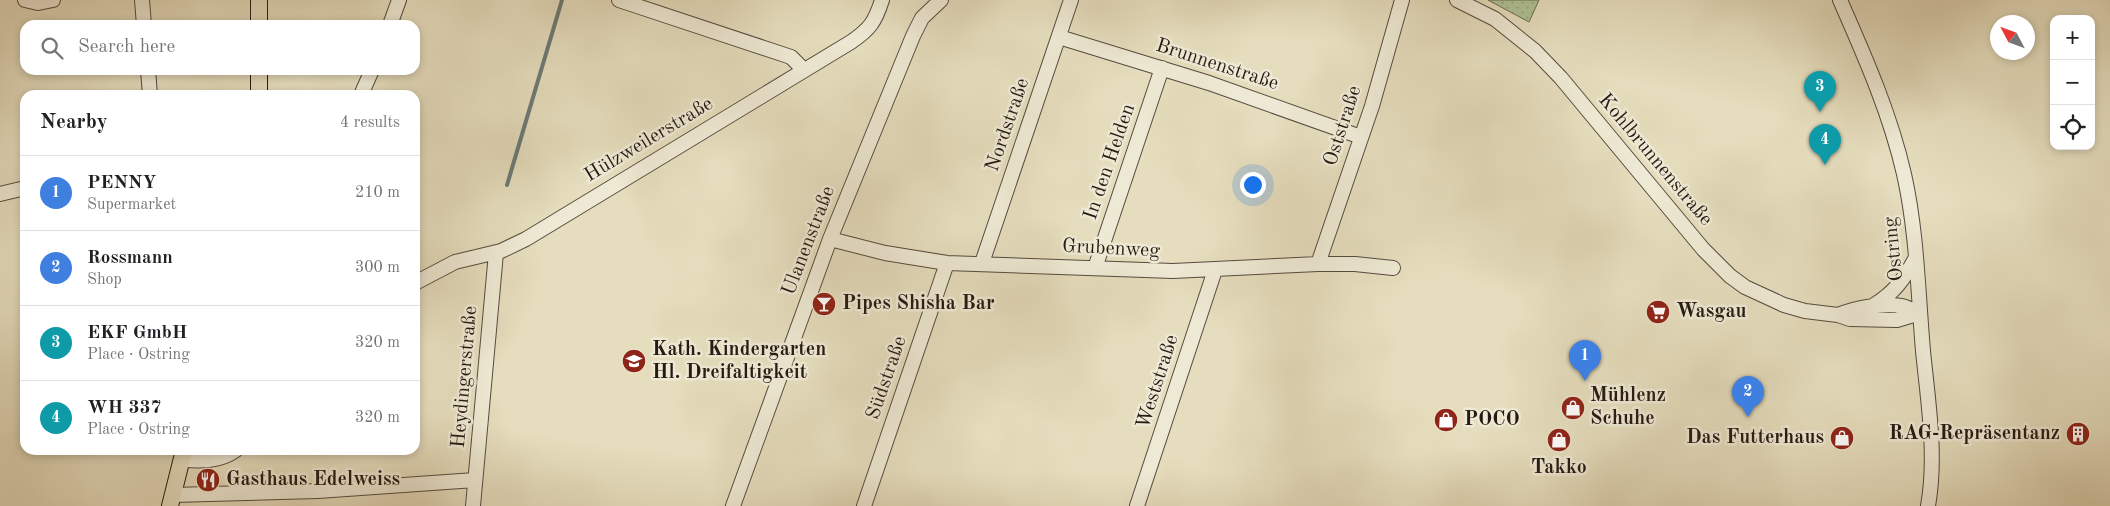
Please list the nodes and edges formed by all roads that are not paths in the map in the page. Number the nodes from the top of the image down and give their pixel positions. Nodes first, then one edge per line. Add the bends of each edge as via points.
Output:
1 (25, 0) edge
2 (53, 0) edge
3 (142, 0) edge
4 (259, 0) edge
5 (399, 0) edge
6 (619, 0) edge
7 (882, 0) edge
8 (941, 0) edge
9 (1071, 0) edge
10 (1402, 0) edge
11 (1457, 0) edge
12 (1840, 0) edge
13 (144, 20) edge
14 (259, 20) edge
15 (392, 20) edge
16 (1059, 37) junction
17 (1162, 68) junction
18 (804, 70) junction
19 (148, 75) edge
20 (259, 75) edge
21 (370, 75) edge
22 (150, 90) edge
23 (259, 90) edge
24 (363, 90) edge
25 (1362, 137) junction
26 (20, 189) edge
27 (0, 194) edge
28 (830, 239) junction
29 (496, 252) junction
30 (1915, 258) junction
31 (947, 263) junction
32 (982, 263) junction
33 (1318, 264) junction
34 (1095, 268) junction
35 (1393, 268) dead end
36 (1215, 270) junction
37 (420, 281) edge
38 (1868, 308) junction
39 (1920, 313) junction
40 (1838, 315) junction
41 (183, 455) edge
42 (227, 455) edge
43 (475, 480) junction
44 (172, 501) edge
45 (473, 506) edge
46 (733, 506) edge
47 (864, 506) edge
48 (1137, 506) edge
49 (1928, 506) edge

1 - 2 street via 38,3
3 - 13 street
4 - 14 main road
5 - 15 street
6 - 18 street via 791,56
7 - 18 street, Hülzweilerstraße via 870,27
8 - 28 street, Ulanenstraße via 922,18 913,36
9 - 16 street, Nordstraße
10 - 25 street, Oststraße
11 - 40 street, Kohlbrunnenstraße via 1495,20 1535,51 1703,249 1730,276 1762,297 1784,305
12 - 30 street, Ostring via 1874,79 1896,143 1912,224
16 - 17 street, Brunnenstraße
16 - 32 street, Nordstraße
17 - 25 street, Brunnenstraße
17 - 34 street, In den Helden
18 - 29 street, Hülzweilerstraße via 526,239
19 - 22 street
20 - 23 main road
21 - 24 street
25 - 33 street, Oststraße
26 - 27 street
28 - 31 street, Grubenweg via 885,253
28 - 46 street, Ulanenstraße
29 - 37 street, Hülzweilerstraße via 455,262
29 - 43 street, Heydingerstraße
30 - 38 street, Kohlbrunnenstraße via 1897,288
30 - 39 street, Ostring
31 - 32 street, Grubenweg
31 - 47 street, Südstraße
32 - 34 street, Grubenweg
33 - 35 street, Grubenweg
33 - 36 street, Grubenweg
34 - 36 street, Grubenweg via 1173,272
36 - 48 street, Weststraße
38 - 39 street, Kohlbrunnenstraße via 1902,306
38 - 40 street, Kohlbrunnenstraße
39 - 40 street, Kohlbrunnenstraße via 1897,320 1850,319
39 - 49 street, Ostring via 1931,432
41 - 42 street via 213,460
41 - 44 main road
43 - 44 street
43 - 45 street, Heydingerstraße

